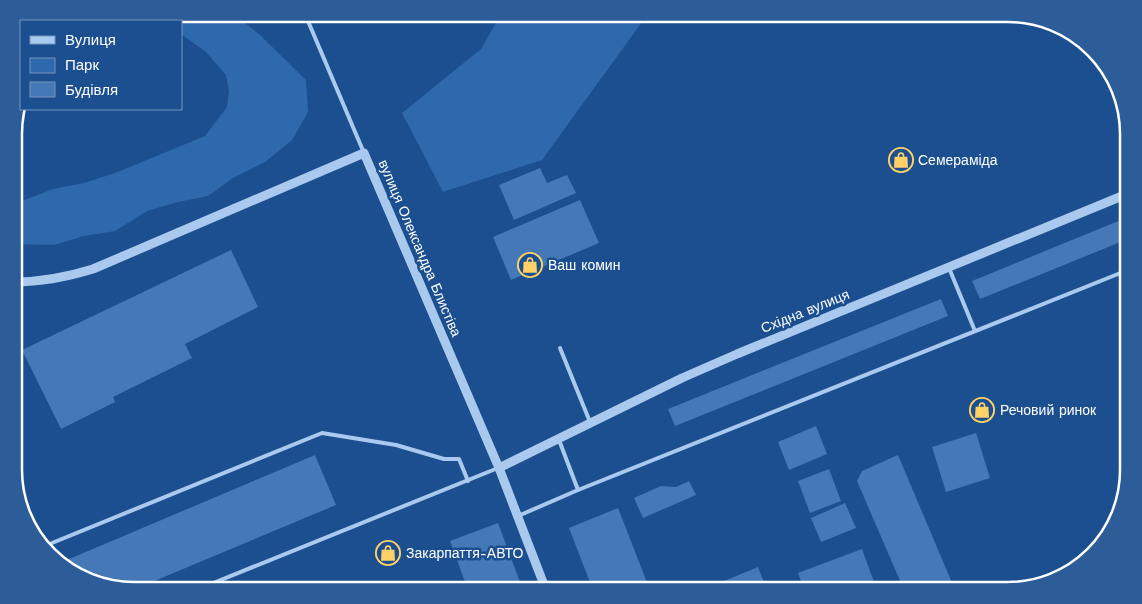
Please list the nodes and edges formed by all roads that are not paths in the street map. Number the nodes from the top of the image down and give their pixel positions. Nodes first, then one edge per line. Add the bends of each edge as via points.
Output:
1 (308, 22) edge
2 (364, 153) junction
3 (1120, 197) edge
4 (949, 268) junction
5 (1120, 273) edge
6 (23, 282) edge
7 (975, 331) junction
8 (560, 348) dead end
9 (591, 422) junction
10 (558, 438) junction
11 (499, 468) junction
12 (468, 481) junction
13 (578, 490) junction
14 (518, 516) junction
15 (52, 543) dead end
16 (216, 582) edge
17 (543, 582) edge

1 - 2 lane
2 - 6 street, вулиця Олександра Блистіва via 93,269 67,277
2 - 11 street, вулиця Олександра Блистіва
3 - 4 street, Східна вулиця
4 - 7 lane
4 - 9 street, Східна вулиця via 737,354
5 - 7 lane
7 - 13 lane
8 - 9 lane
9 - 10 street, Східна вулиця
10 - 11 street, Східна вулиця
10 - 13 lane
11 - 12 lane
11 - 14 street, вулиця Олександра Блистіва
12 - 15 lane via 459,459 444,459 396,445 322,433
12 - 16 lane
13 - 14 lane
14 - 17 street, вулиця Олександра Блистіва

